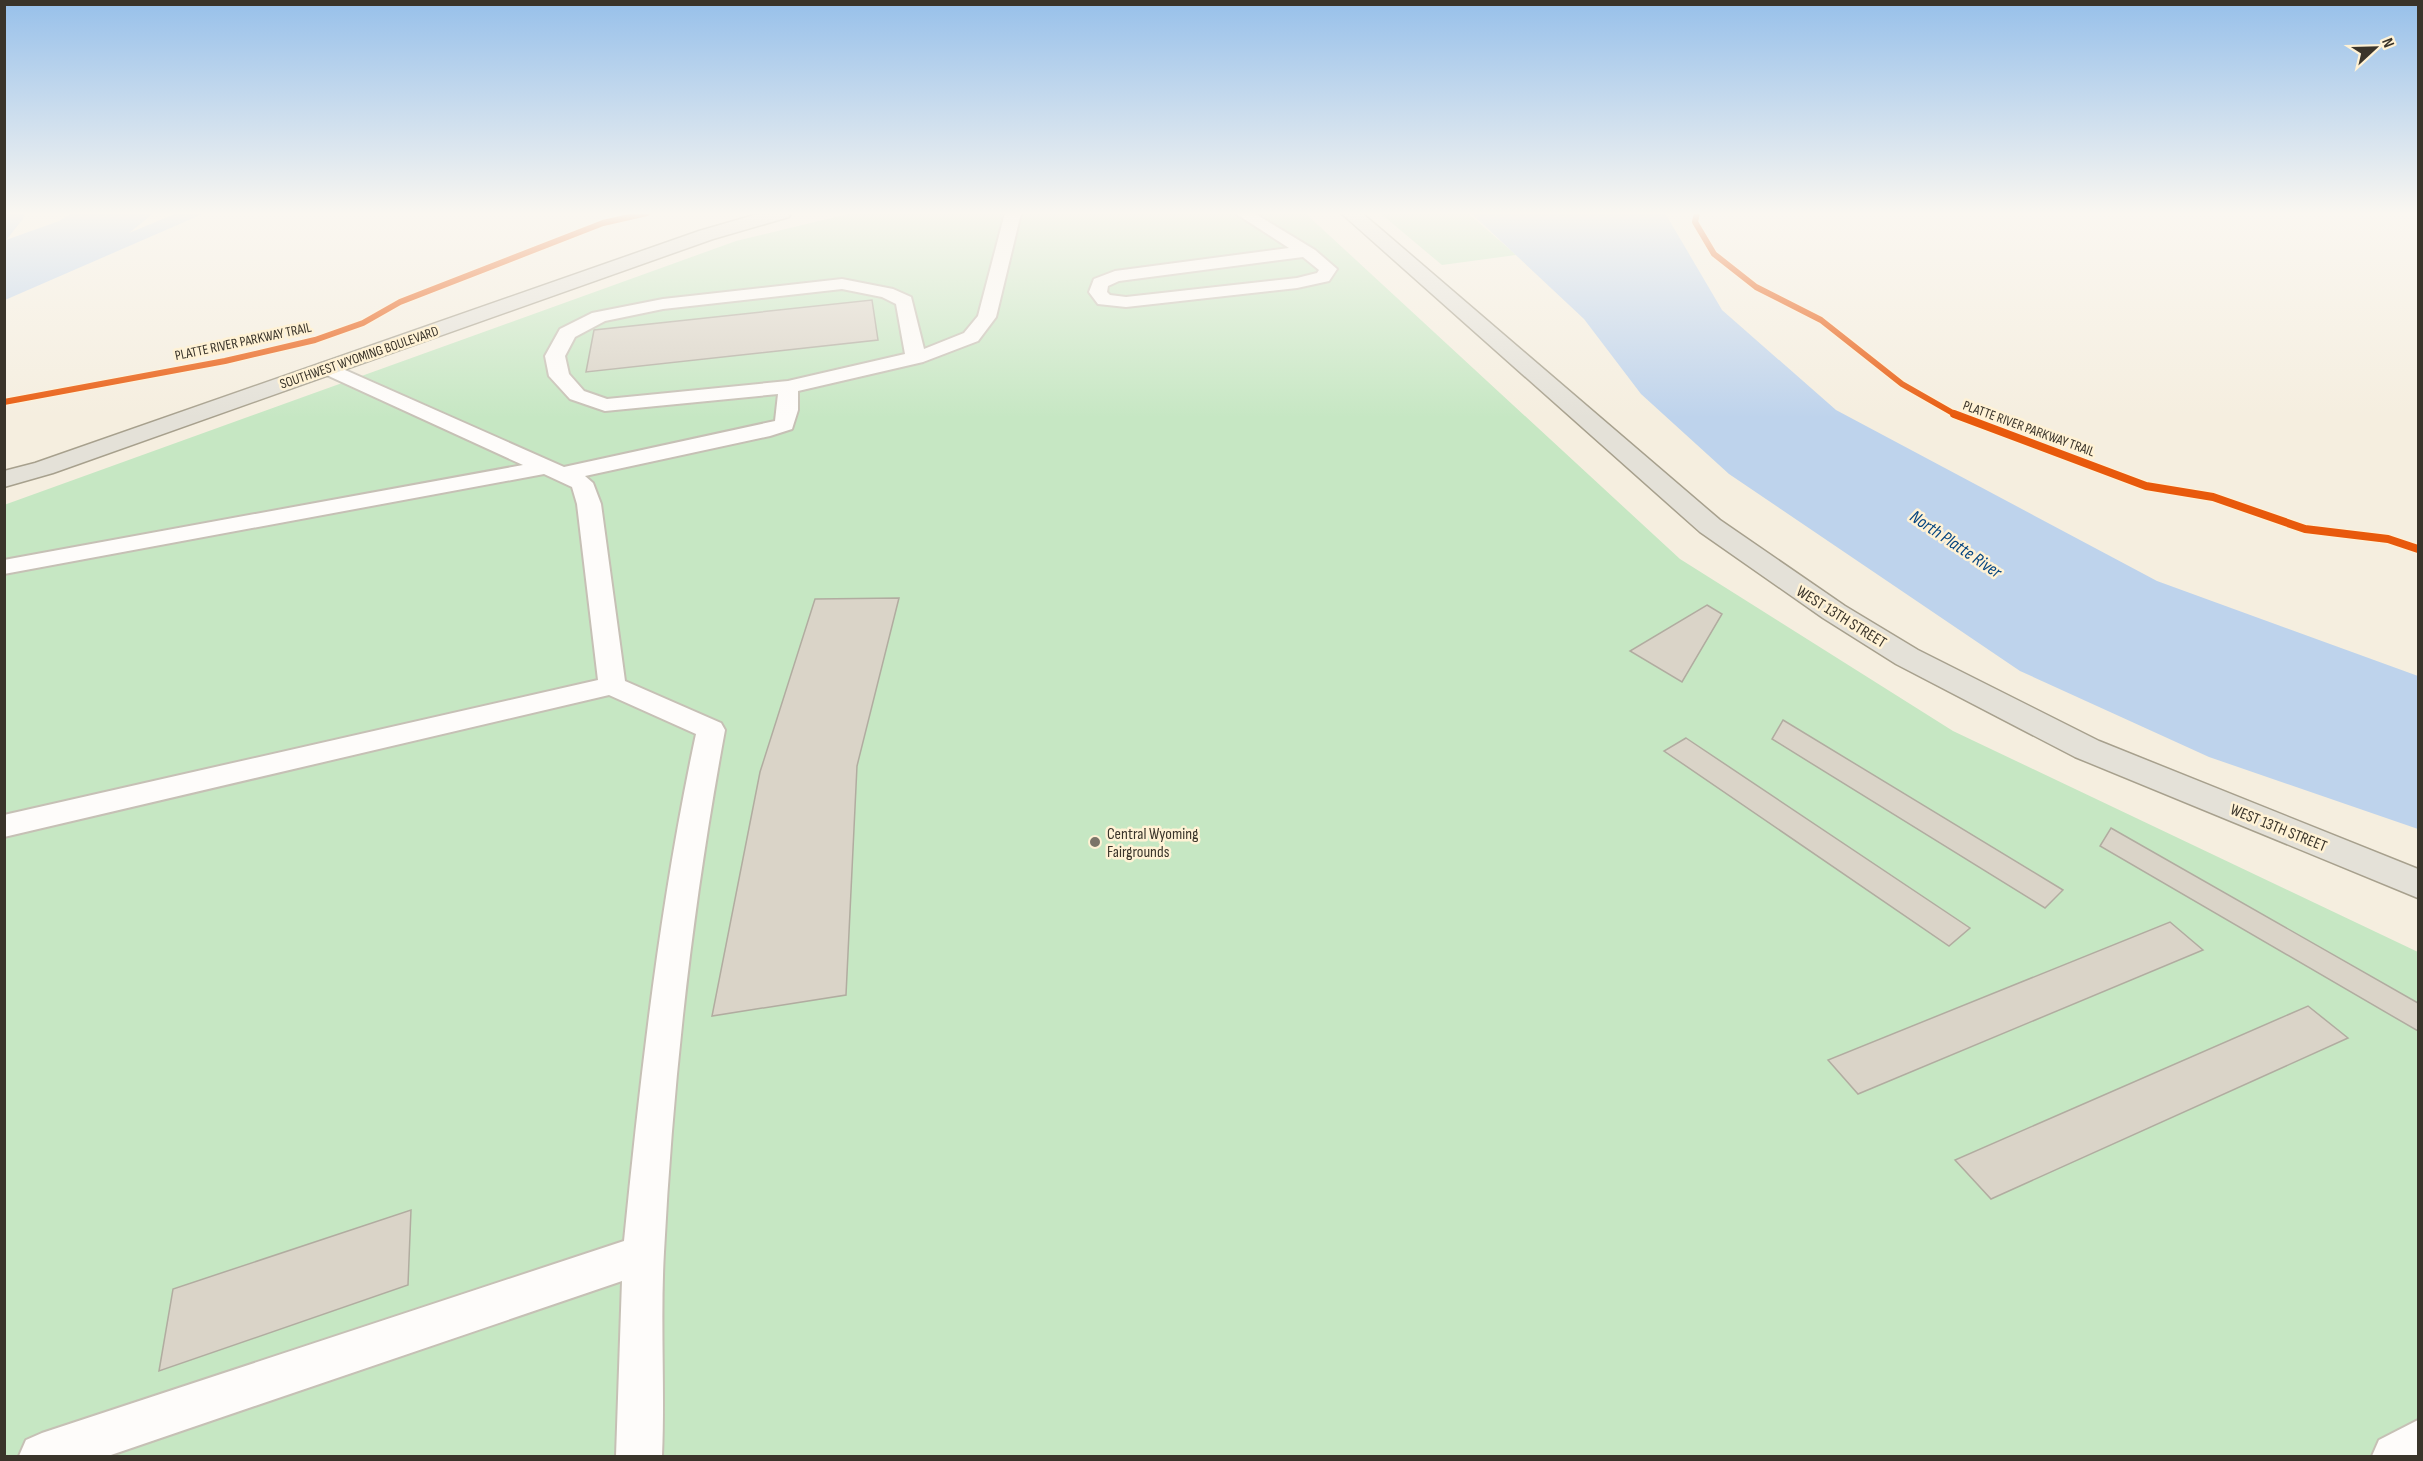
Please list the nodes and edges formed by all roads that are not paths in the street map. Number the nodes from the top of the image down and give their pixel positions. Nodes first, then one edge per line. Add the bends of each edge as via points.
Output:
1 (577, 281) edge
2 (996, 281) edge
3 (1104, 281) edge
4 (1305, 281) edge
5 (1428, 281) edge
6 (916, 358) junction
7 (327, 369) junction
8 (788, 387) junction
9 (555, 470) junction
10 (4, 479) edge
11 (4, 567) edge
12 (612, 686) junction
13 (4, 826) edge
14 (2418, 884) edge
15 (643, 1254) junction
16 (2418, 1443) edge
17 (42, 1456) edge
18 (639, 1456) edge
19 (2395, 1456) edge

1 - 7 main road, SOUTHWEST WYOMING BOULEVARD
2 - 6 lane via 987,317 971,337
3 - 4 lane via 1098,292 1104,300 1126,302
5 - 14 main road, WEST 13TH STREET via 1710,526 1766,567 1907,657 2087,749
6 - 8 lane
6 - 8 lane via 905,301 887,293 842,284 663,304 599,317 567,333 555,356 559,376 577,395 605,405
7 - 9 lane
7 - 10 main road, SOUTHWEST WYOMING BOULEVARD
8 - 9 lane via 785,425
9 - 11 lane
9 - 12 lane via 582,483 589,504
12 - 13 lane
12 - 15 lane via 711,730 697,793 668,995
15 - 17 lane
15 - 18 lane
16 - 19 lane

